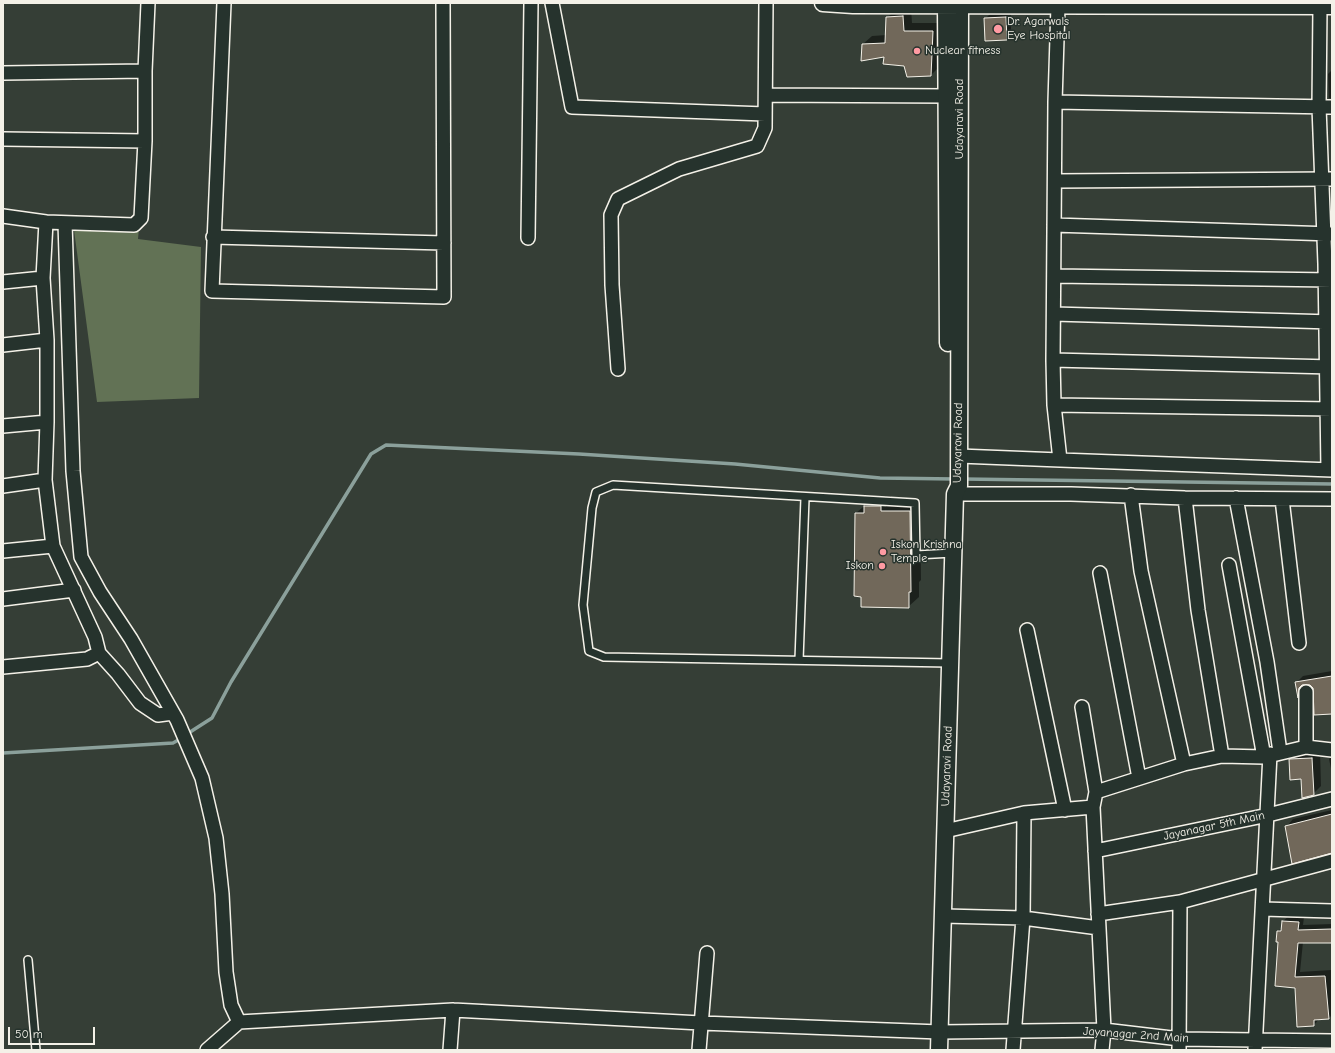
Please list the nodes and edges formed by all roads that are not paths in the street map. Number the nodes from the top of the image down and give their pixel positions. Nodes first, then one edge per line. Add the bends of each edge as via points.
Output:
1 (148, 3) edge
2 (224, 3) edge
3 (443, 3) edge
4 (530, 3) edge
5 (552, 3) edge
6 (766, 3) edge
7 (823, 3) edge
8 (853, 4) edge
9 (953, 4) edge
10 (1180, 4) edge
11 (1058, 6) junction
12 (1315, 6) edge
13 (145, 71) junction
14 (3, 73) edge
15 (766, 95) junction
16 (947, 96) junction
17 (1056, 102) junction
18 (1326, 107) edge
19 (765, 114) junction
20 (3, 139) edge
21 (145, 141) junction
22 (1327, 178) edge
23 (1056, 181) junction
24 (3, 216) edge
25 (46, 222) junction
26 (65, 223) junction
27 (1054, 224) junction
28 (1328, 234) edge
29 (213, 237) junction
30 (528, 238) dead end
31 (444, 243) junction
32 (1055, 276) junction
33 (43, 278) junction
34 (1329, 280) edge
35 (3, 282) edge
36 (1054, 314) junction
37 (1329, 321) edge
38 (47, 340) junction
39 (3, 345) edge
40 (1054, 360) junction
41 (1329, 367) edge
42 (618, 369) dead end
43 (1054, 405) junction
44 (1330, 409) edge
45 (47, 422) junction
46 (3, 426) edge
47 (955, 458) junction
48 (1060, 460) junction
49 (1330, 470) edge
50 (45, 480) junction
51 (3, 486) edge
52 (954, 489) junction
53 (1131, 495) junction
54 (805, 498) junction
55 (1184, 498) junction
56 (1236, 498) junction
57 (1282, 499) junction
58 (1332, 499) edge
59 (53, 546) junction
60 (3, 551) edge
61 (953, 553) junction
62 (1229, 565) dead end
63 (1100, 573) dead end
64 (74, 590) junction
65 (3, 599) edge
66 (1027, 630) dead end
67 (1299, 643) dead end
68 (99, 653) junction
69 (799, 660) junction
70 (950, 663) junction
71 (3, 667) edge
72 (1306, 692) dead end
73 (1082, 707) dead end
74 (175, 716) junction
75 (1306, 747) junction
76 (1332, 750) edge
77 (1271, 754) junction
78 (1222, 756) junction
79 (1184, 764) junction
80 (1139, 778) junction
81 (1096, 792) junction
82 (1332, 799) edge
83 (1093, 807) junction
84 (1065, 810) junction
85 (1024, 813) junction
86 (1268, 815) junction
87 (946, 831) junction
88 (1095, 851) junction
89 (1332, 861) edge
90 (1264, 880) junction
91 (1180, 902) junction
92 (1263, 909) junction
93 (1332, 911) edge
94 (1098, 914) junction
95 (944, 916) junction
96 (1023, 918) junction
97 (1099, 928) junction
98 (707, 953) dead end
99 (28, 960) dead end
100 (453, 1010) junction
101 (239, 1022) junction
102 (701, 1024) junction
103 (1104, 1030) junction
104 (940, 1032) junction
105 (1014, 1032) junction
106 (1332, 1042) edge
107 (1179, 1045) edge
108 (1256, 1045) edge
109 (36, 1050) edge
110 (207, 1050) edge
111 (450, 1050) edge
112 (699, 1050) edge
113 (938, 1050) edge
114 (1013, 1050) edge
115 (1102, 1050) edge

1 - 13 street
2 - 29 street
3 - 31 street
4 - 30 street
5 - 19 street via 572,107
6 - 15 street
7 - 8 street
8 - 9 street
9 - 11 street
9 - 16 street
9 - 47 street, Udayaravi Road
10 - 11 street
10 - 12 street
11 - 17 street
12 - 18 street
13 - 14 street
13 - 21 street
15 - 16 street
15 - 19 street
16 - 47 street
17 - 18 street
17 - 23 street
18 - 22 street
19 - 42 street via 765,128 758,146 679,169 618,199 611,215 612,285
20 - 21 street
21 - 26 street via 141,218 137,223
22 - 23 street
22 - 28 street
23 - 27 street
24 - 25 street
25 - 26 street
25 - 33 street
26 - 74 street via 73,471 81,557
27 - 28 street
27 - 32 street
28 - 34 street
29 - 31 street
29 - 31 street via 212,291 444,297
32 - 34 street
32 - 36 street
33 - 35 street
33 - 38 street
34 - 37 street
36 - 37 street
36 - 40 street
37 - 41 street
38 - 39 street
38 - 45 street
40 - 41 street
40 - 43 street
41 - 44 street
43 - 44 street
43 - 48 street
44 - 49 street
45 - 46 street
45 - 50 street
47 - 48 street
47 - 52 street, Udayaravi Road
48 - 49 street
50 - 51 street
50 - 59 street
52 - 53 street
52 - 61 street, Udayaravi Road
53 - 55 street
53 - 79 street via 1141,571
54 - 61 lane via 915,503 916,555
54 - 69 lane
54 - 69 lane via 613,485 596,492 592,508 583,605 589,651 604,657
55 - 56 street
55 - 78 street via 1198,610
56 - 57 street
56 - 77 street via 1267,662
57 - 58 street
57 - 67 street
59 - 60 street
59 - 64 street
61 - 70 street, Udayaravi Road
62 - 77 street
63 - 80 street
64 - 65 street
64 - 68 street via 95,637
66 - 84 street
68 - 71 street via 87,659
68 - 74 street via 140,703 158,715
69 - 70 lane
70 - 87 street, Udayaravi Road
72 - 75 street
73 - 81 street
74 - 101 street via 202,778 216,838 226,972 231,1004
75 - 76 street
75 - 77 street
77 - 78 street
77 - 86 street
78 - 79 street
79 - 80 street
80 - 81 street
81 - 83 street
82 - 86 street, Jayanagar 5th Main
83 - 84 street
83 - 88 street
84 - 85 street
85 - 87 street
85 - 96 street
86 - 88 street, Jayanagar 5th Main
86 - 90 street
87 - 95 street, Udayaravi Road
88 - 94 street
89 - 90 street
90 - 91 street
90 - 92 street
91 - 94 street
91 - 107 street
92 - 93 street
92 - 108 street
94 - 97 street
95 - 96 street
95 - 104 street, Udayaravi Road
96 - 97 street
96 - 105 street
97 - 103 street
98 - 102 street
99 - 109 lane
100 - 101 street, Jayanagar 2nd Main
100 - 102 street, Jayanagar 2nd Main
100 - 111 street
101 - 110 street
102 - 104 street, Jayanagar 2nd Main
102 - 112 street
103 - 105 street, Jayanagar 2nd Main
103 - 107 street, Jayanagar 2nd Main
103 - 115 street
104 - 105 street, Jayanagar 2nd Main
104 - 113 street, Udayaravi Road
105 - 114 street
106 - 108 street, Jayanagar 2nd Main
107 - 108 street, Jayanagar 2nd Main

